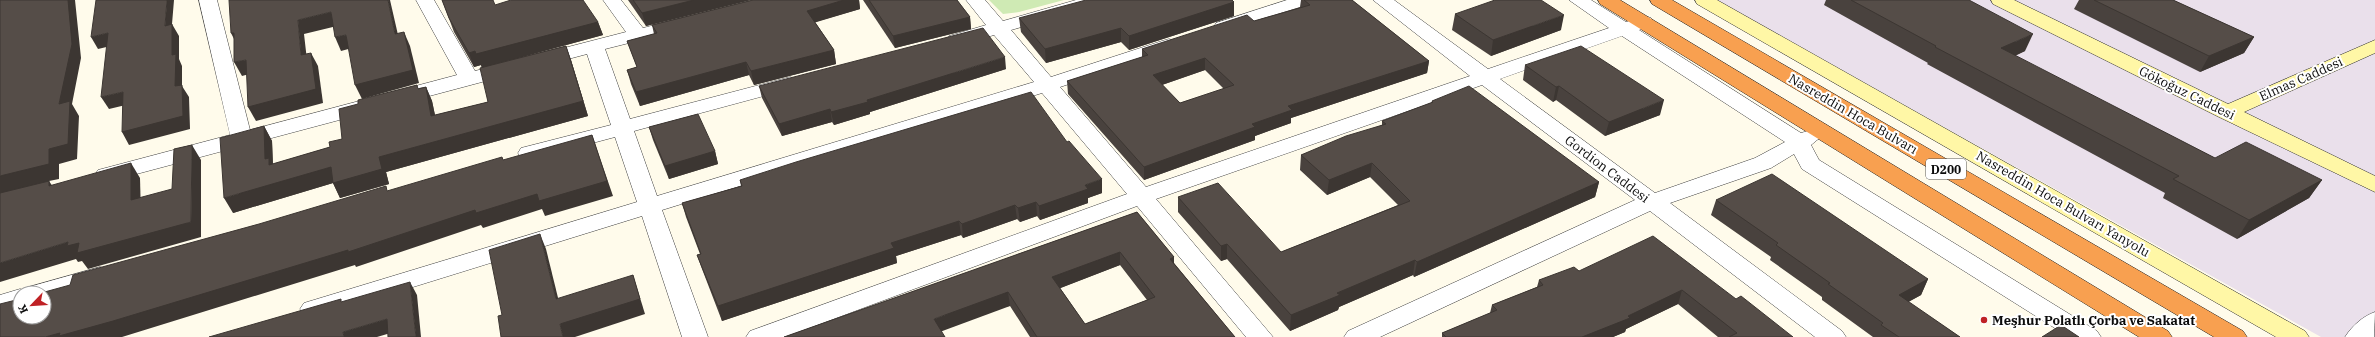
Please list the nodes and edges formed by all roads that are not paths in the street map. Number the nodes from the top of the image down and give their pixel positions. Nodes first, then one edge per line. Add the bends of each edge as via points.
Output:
1 (208, 0) edge
2 (425, 0) edge
3 (612, 0) edge
4 (975, 0) edge
5 (1096, 0) edge
6 (1305, 0) edge
7 (1382, 0) edge
8 (1578, 0) edge
9 (1607, 0) edge
10 (1659, 0) edge
11 (2000, 0) edge
12 (1719, 2) edge
13 (700, 20) edge
14 (1634, 26) junction
15 (998, 29) junction
16 (638, 36) junction
17 (937, 45) edge
18 (2375, 46) edge
19 (594, 47) junction
20 (469, 78) junction
21 (1484, 78) junction
22 (806, 79) edge
23 (1046, 86) junction
24 (2226, 113) junction
25 (622, 127) junction
26 (1821, 131) junction
27 (242, 139) junction
28 (1799, 141) junction
29 (507, 160) edge
30 (91, 179) edge
31 (2375, 185) edge
32 (1140, 197) junction
33 (1651, 202) junction
34 (650, 206) junction
35 (123, 269) edge
36 (52, 289) edge
37 (12, 300) edge
38 (0, 304) edge
39 (291, 316) edge
40 (2375, 321) edge
41 (695, 337) edge
42 (760, 337) edge
43 (1260, 337) edge
44 (1357, 337) edge
45 (1833, 337) edge
46 (2088, 337) edge
47 (2159, 337) edge
48 (2234, 337) edge
49 (2296, 337) edge
50 (2358, 337) edge

1 - 27 street
2 - 20 street
3 - 16 street
4 - 15 street
5 - 15 street
6 - 23 street
7 - 21 street, Gordion Caddesi
8 - 14 street
9 - 14 highway, D200
10 - 48 highway, Nasreddin Hoca Bulvarı / D200
11 - 24 street, Gökoğuz Caddesi
12 - 49 street, Nasreddin Hoca Bulvarı Yanyolu
13 - 16 street
14 - 21 street
14 - 26 highway, D200
14 - 28 street
15 - 17 street
15 - 23 street
16 - 19 street
18 - 24 street, Elmas Caddesi
19 - 20 street
19 - 25 street
20 - 27 street
21 - 32 street
21 - 33 street, Gordion Caddesi
22 - 25 street
23 - 32 street
23 - 34 street
24 - 31 street, Gökoğuz Caddesi
25 - 29 street
25 - 34 street
26 - 28 street
26 - 47 highway, D200
27 - 30 street
28 - 33 street via 1763,163
28 - 46 street via 1810,164
32 - 42 street
32 - 43 street
33 - 44 street
33 - 45 street, Gordion Caddesi
34 - 39 street
34 - 41 street
35 - 36 street
37 - 38 street
40 - 50 street

